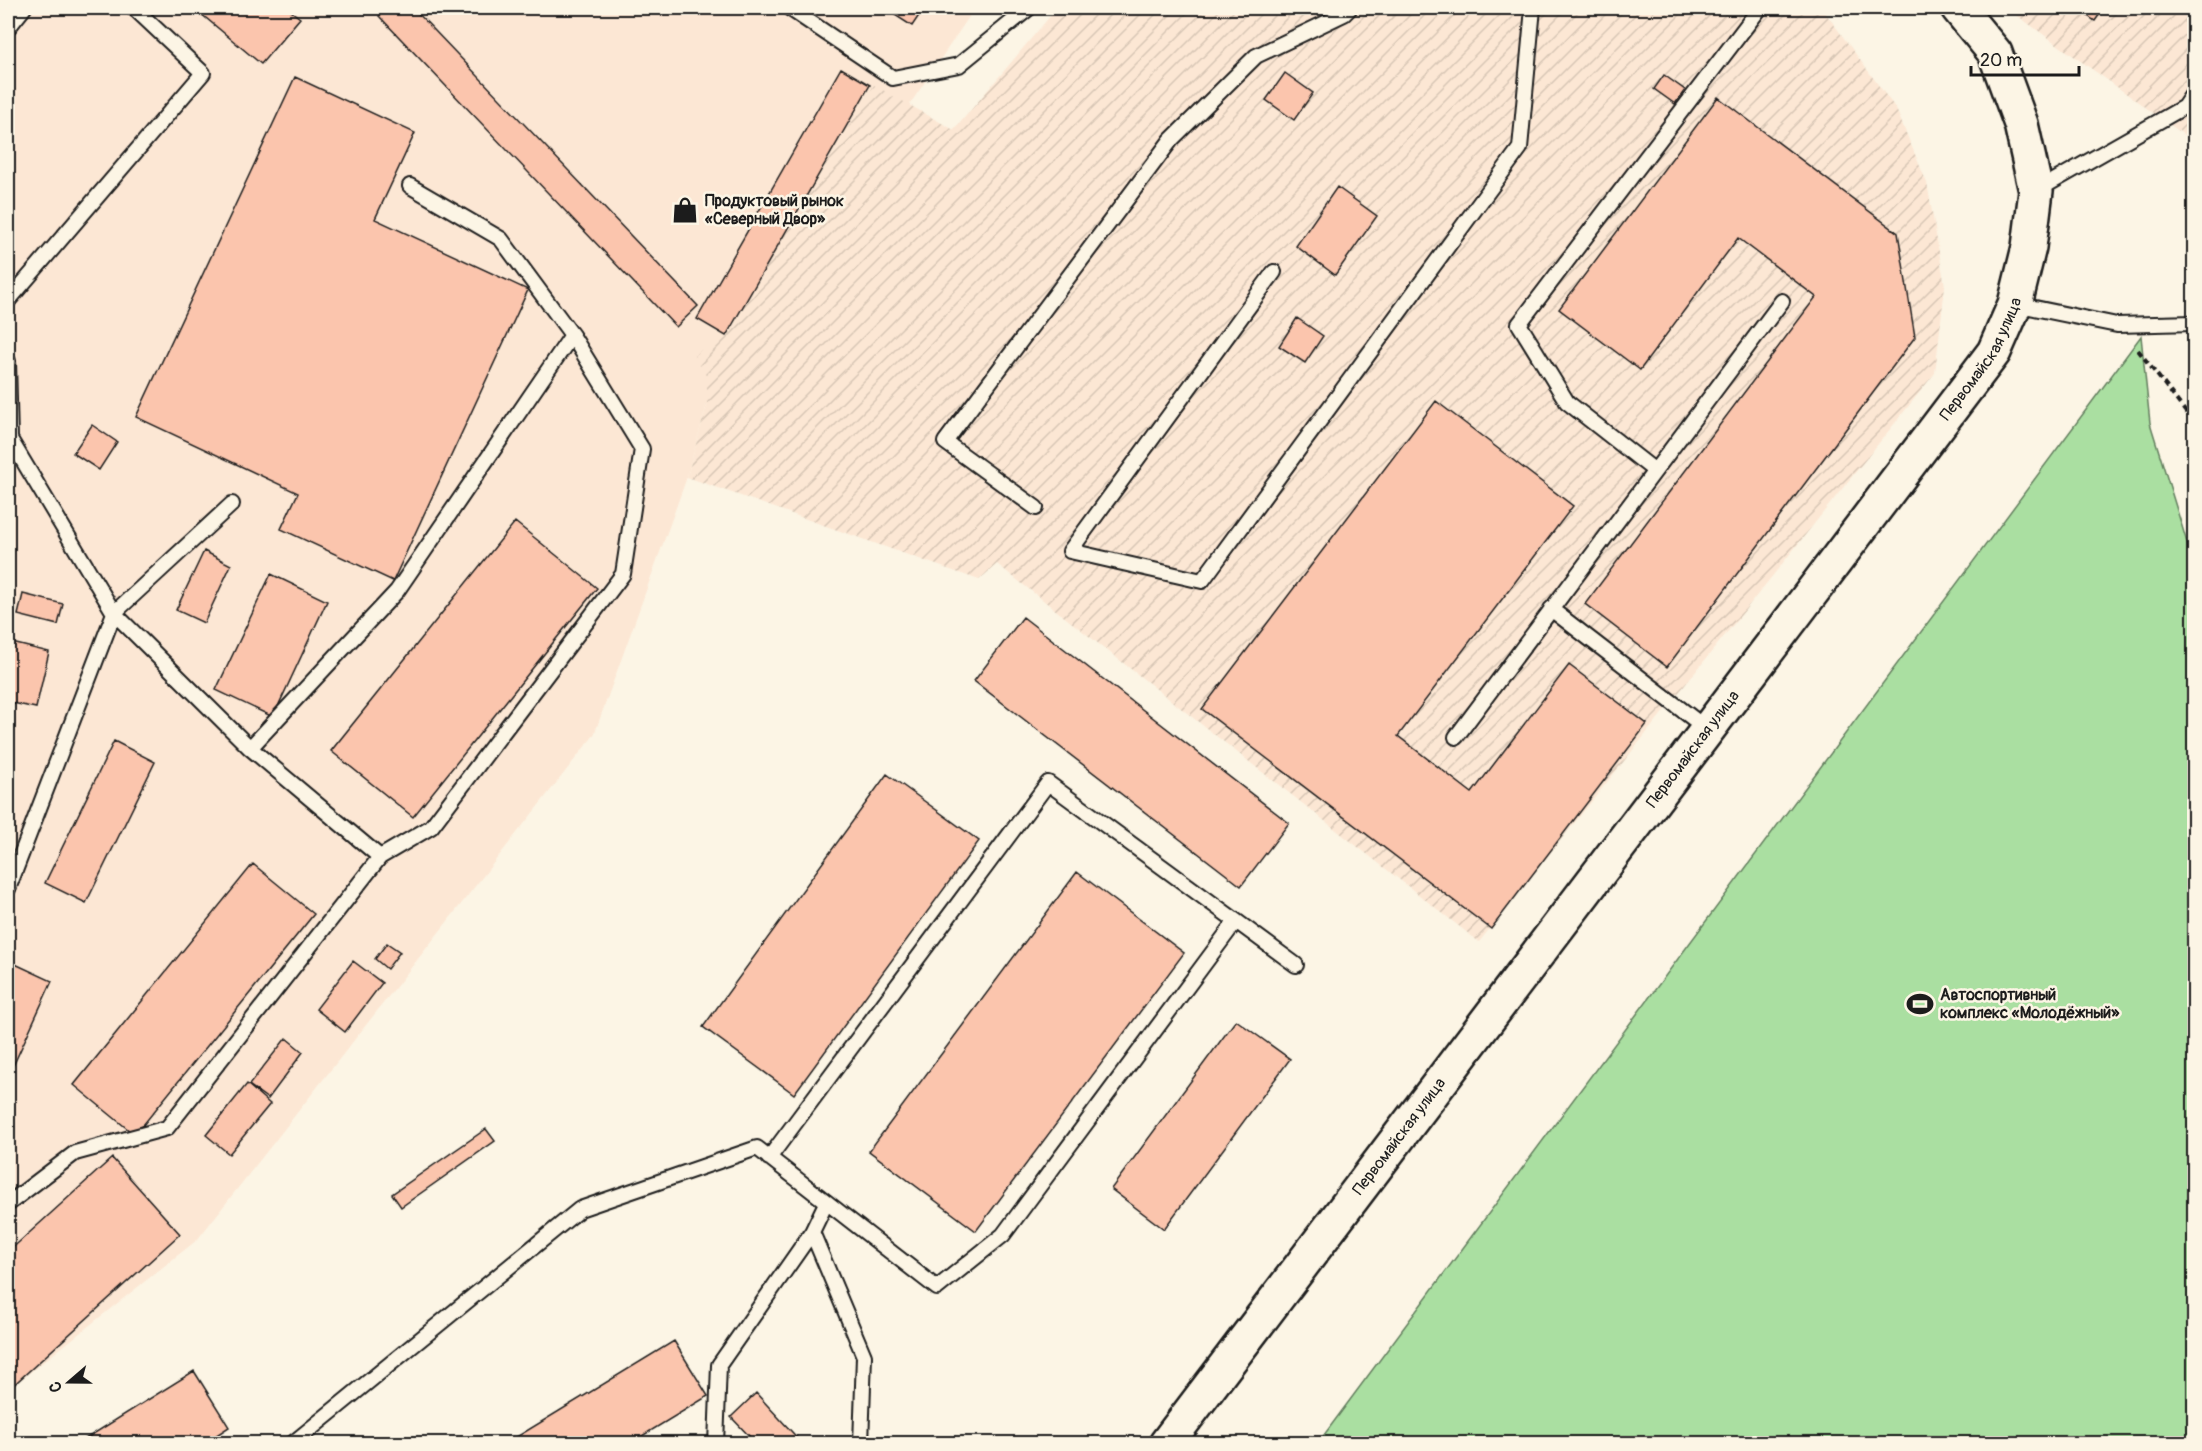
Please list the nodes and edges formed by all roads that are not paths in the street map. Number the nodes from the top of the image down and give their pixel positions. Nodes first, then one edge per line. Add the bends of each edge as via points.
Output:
1 (24, 8) edge
2 (134, 8) edge
3 (789, 8) edge
4 (1029, 8) edge
5 (1350, 8) edge
6 (1533, 8) edge
7 (1760, 8) edge
8 (1958, 8) edge
9 (8, 28) edge
10 (2194, 92) edge
11 (410, 186) dead end
12 (2036, 191) junction
13 (1274, 272) dead end
14 (8, 301) edge
15 (1782, 301) dead end
16 (2016, 304) junction
17 (2194, 323) edge
18 (572, 335) junction
19 (8, 361) edge
20 (10, 439) junction
21 (8, 454) edge
22 (1655, 471) junction
23 (232, 504) dead end
24 (1036, 508) dead end
25 (1551, 609) junction
26 (114, 613) junction
27 (1708, 730) junction
28 (1456, 737) dead end
29 (250, 748) junction
30 (380, 857) junction
31 (8, 889) edge
32 (1236, 921) junction
33 (1296, 965) dead end
34 (769, 1158) junction
35 (826, 1203) junction
36 (8, 1204) edge
37 (812, 1232) junction
38 (292, 1443) edge
39 (716, 1443) edge
40 (861, 1443) edge
41 (1166, 1443) edge

1 - 9 lane
2 - 14 lane via 203,73
3 - 4 lane via 893,78 959,65
5 - 24 lane via 1256,56 1171,140 945,442
6 - 13 lane via 1520,148 1202,581 1070,551
7 - 22 lane via 1520,324 1567,402
8 - 12 street, Первомайская улица via 1995,53 2021,124
10 - 12 lane via 2184,107
11 - 18 lane via 501,239
12 - 16 street, Первомайская улица
15 - 22 lane
16 - 17 lane via 2117,325
16 - 27 street, Первомайская улица via 1994,352
18 - 29 lane via 397,591
18 - 30 lane via 642,449 623,574 431,827
19 - 20 lane
20 - 21 lane
20 - 26 lane
22 - 25 lane
23 - 26 lane
25 - 27 lane
25 - 28 lane
26 - 29 lane
26 - 31 lane
27 - 41 street, Первомайская улица
29 - 30 lane
30 - 36 lane via 167,1128 75,1153
32 - 33 lane
32 - 34 lane via 1048,783
32 - 35 lane via 1003,1235 937,1288
34 - 35 lane
34 - 38 lane via 757,1148 580,1209
35 - 37 lane
37 - 39 lane via 718,1365
37 - 40 lane via 864,1356

